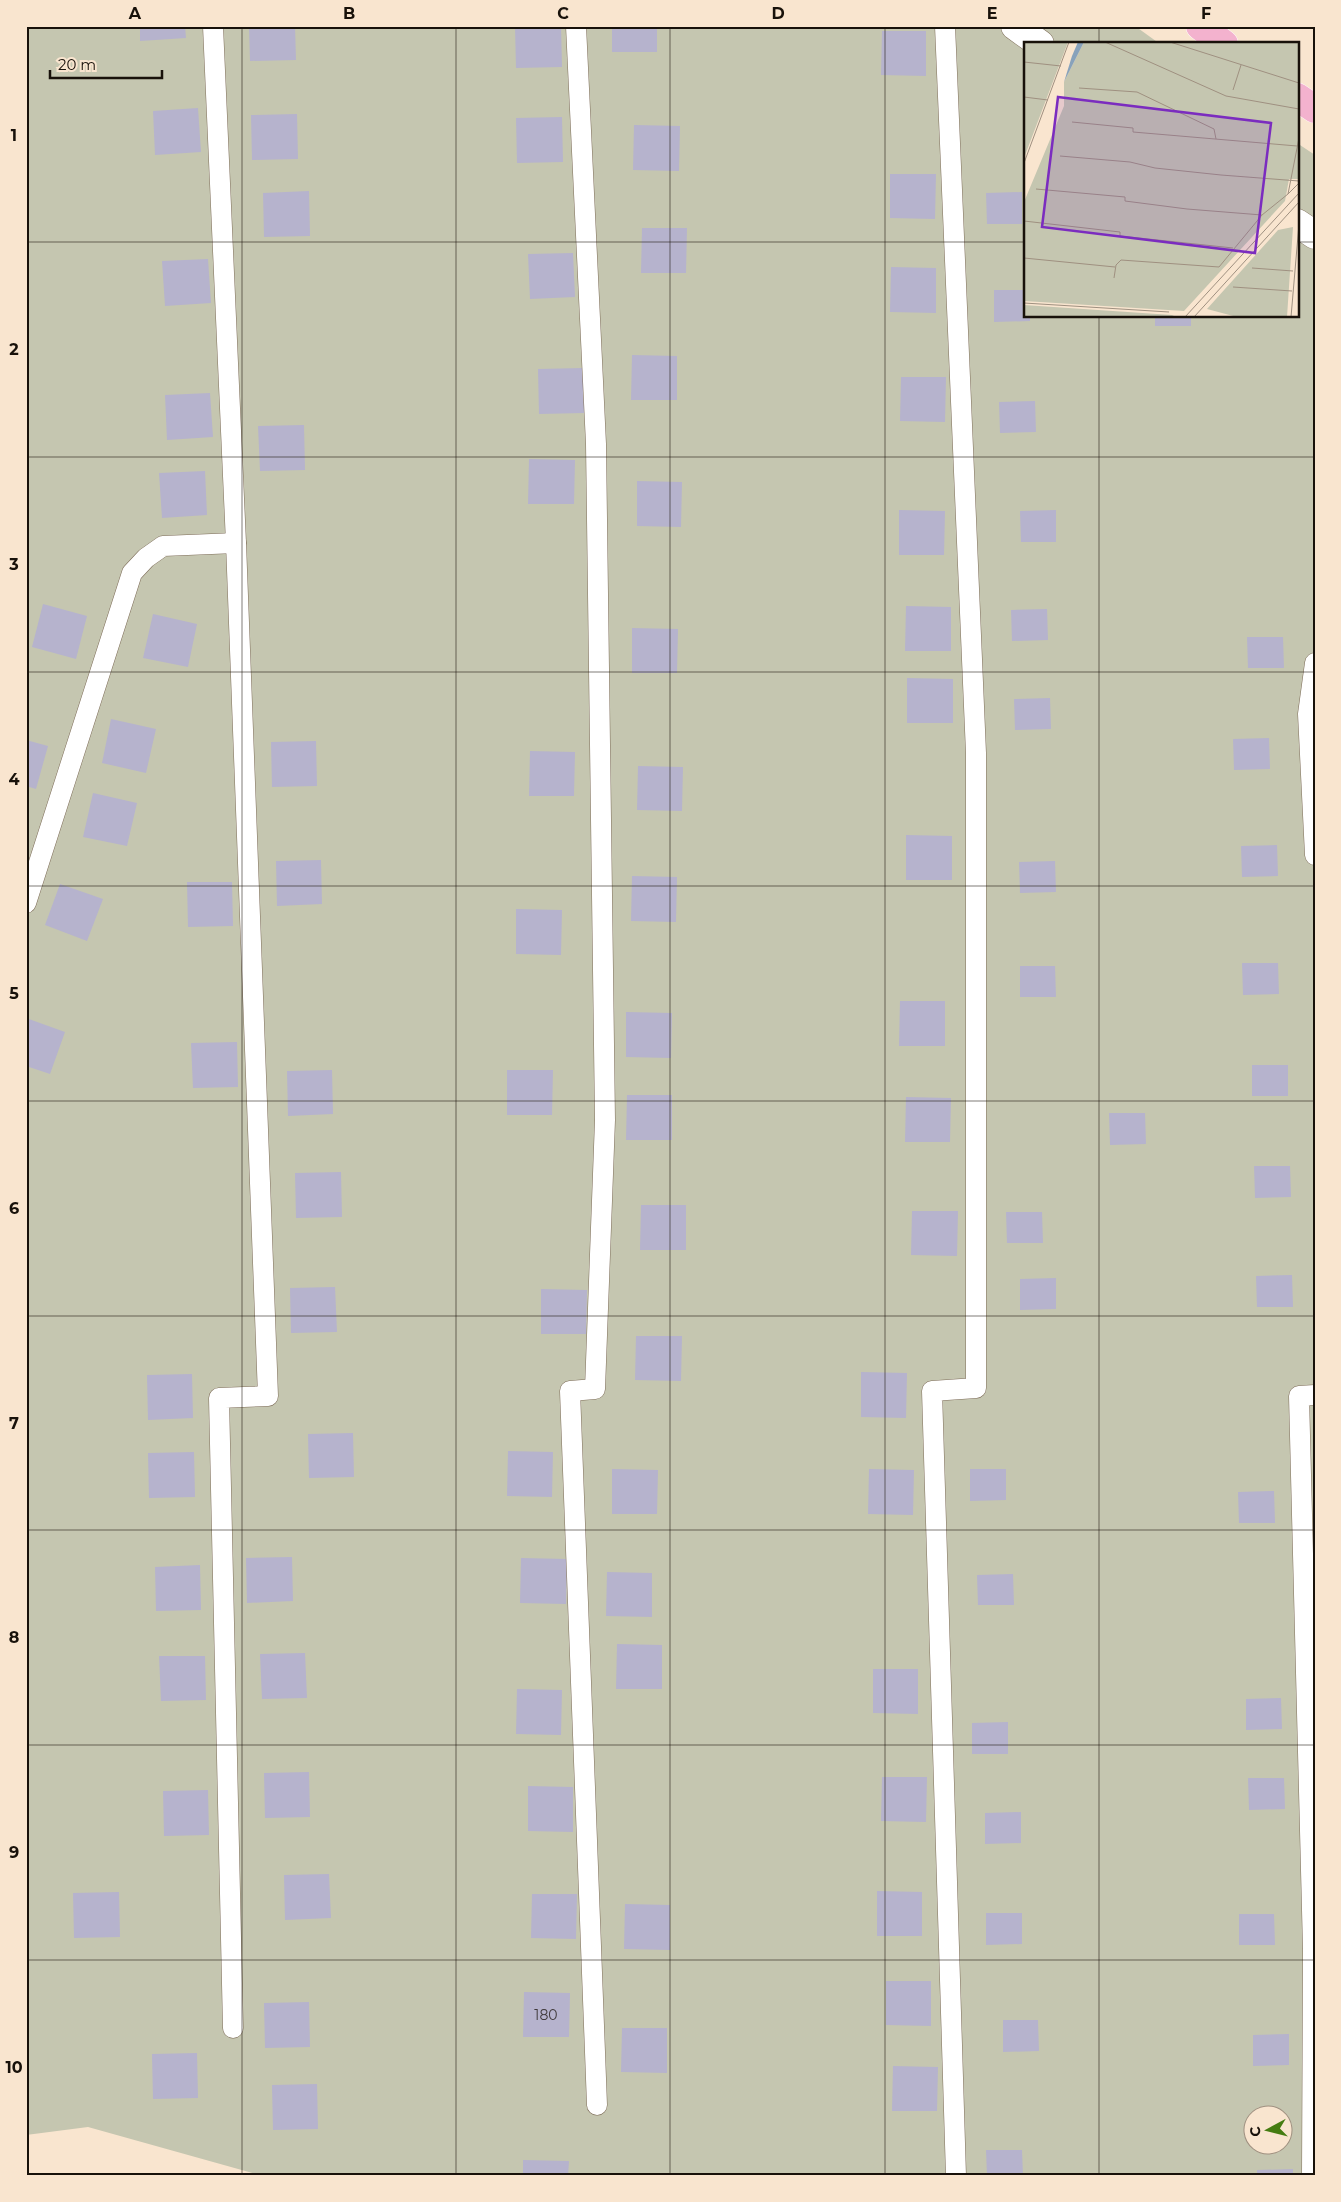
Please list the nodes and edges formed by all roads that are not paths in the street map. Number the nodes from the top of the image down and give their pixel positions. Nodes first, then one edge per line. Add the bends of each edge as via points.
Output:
1 (213, 26) edge
2 (576, 26) edge
3 (945, 26) edge
4 (1015, 26) edge
5 (1200, 26) edge
6 (1037, 42) edge
7 (1221, 42) edge
8 (1298, 98) edge
9 (1315, 110) edge
10 (1298, 224) edge
11 (1315, 235) edge
12 (236, 543) junction
13 (1315, 663) edge
14 (1315, 855) edge
15 (26, 903) edge
16 (1315, 1395) edge
17 (233, 2028) dead end
18 (597, 2105) dead end
19 (956, 2176) edge
20 (1312, 2176) edge

1 - 12 lane
2 - 18 lane via 596,444 605,1120 595,1389 570,1391
3 - 19 lane via 976,753 976,1388 932,1391
4 - 6 street
5 - 7 highway
8 - 9 highway
10 - 11 street
12 - 15 lane via 163,546 132,573
12 - 17 lane via 268,1396 219,1398
13 - 14 lane via 1308,714
16 - 20 lane via 1299,1396 1313,1949

